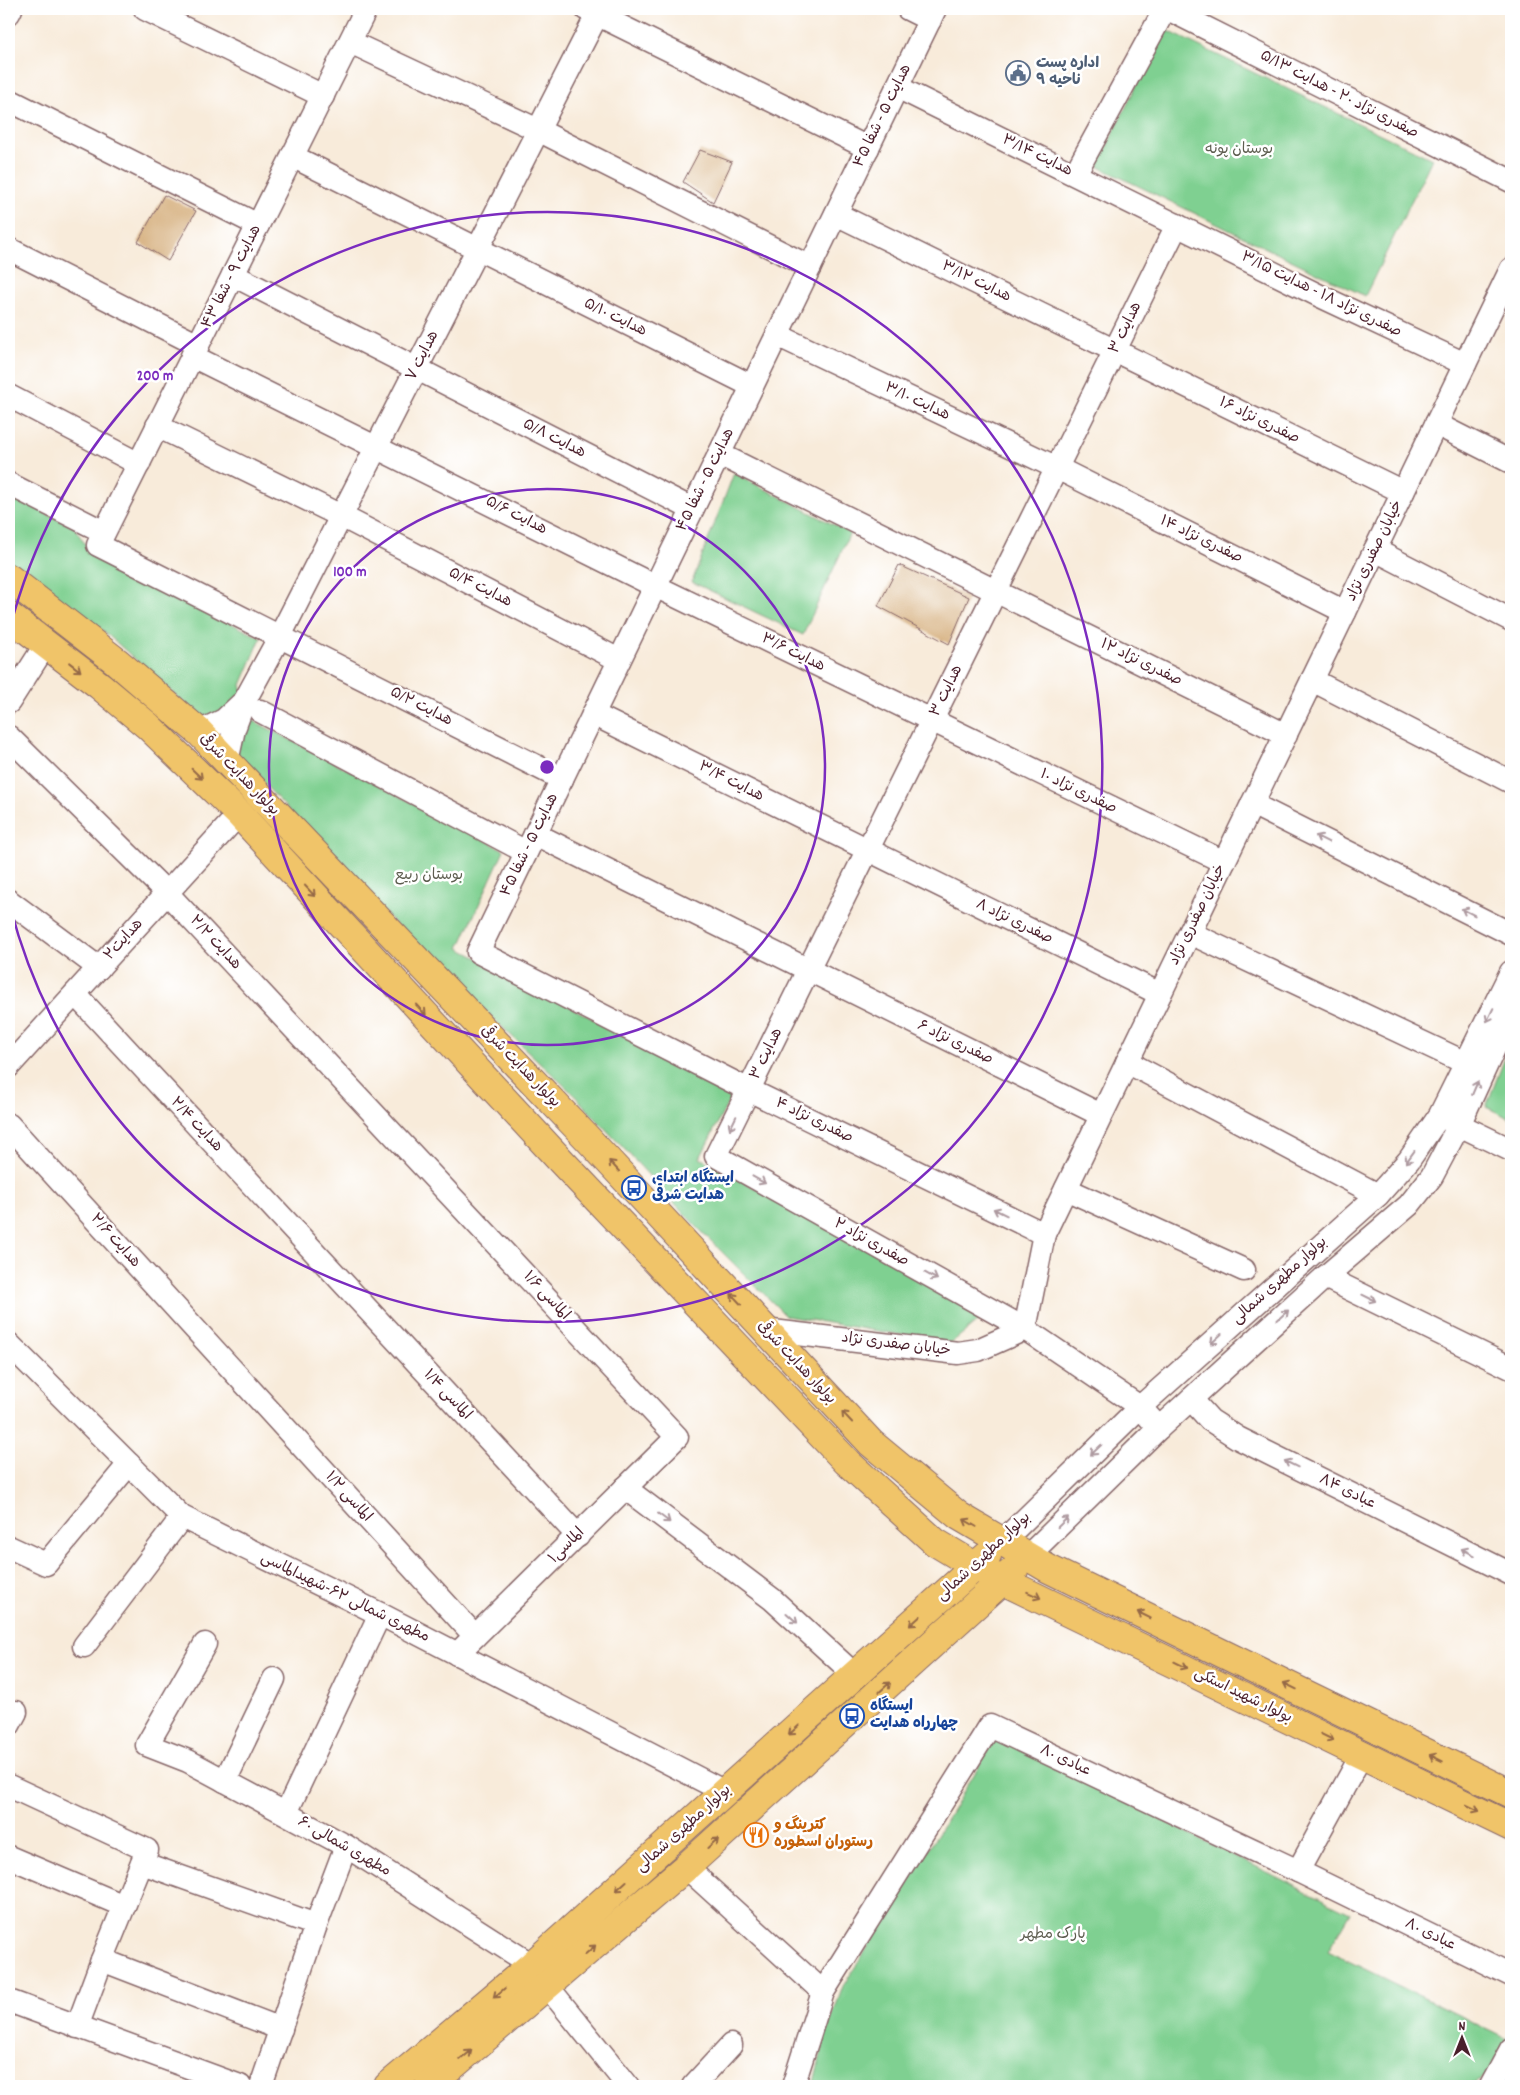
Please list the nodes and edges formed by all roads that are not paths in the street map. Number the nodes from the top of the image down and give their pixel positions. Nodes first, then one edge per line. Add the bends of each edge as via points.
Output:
1 (11, 9) edge
2 (145, 9) edge
3 (366, 9) edge
4 (908, 9) edge
5 (1166, 9) edge
6 (594, 11) edge
7 (9, 13) edge
8 (932, 14) edge
9 (350, 42) junction
10 (897, 86) junction
11 (323, 96) junction
12 (9, 100) edge
13 (538, 130) junction
14 (868, 148) junction
15 (292, 156) junction
16 (1075, 174) junction
17 (1511, 181) edge
18 (836, 214) junction
19 (258, 224) junction
20 (1177, 225) junction
21 (9, 249) edge
22 (477, 250) junction
23 (810, 267) junction
24 (1511, 269) edge
25 (233, 275) junction
26 (1505, 298) edge
27 (777, 335) junction
28 (195, 350) junction
29 (1115, 350) junction
30 (1465, 364) junction
31 (416, 368) junction
32 (752, 386) junction
33 (9, 396) edge
34 (1436, 424) junction
35 (157, 426) junction
36 (376, 446) junction
37 (719, 454) junction
38 (1511, 462) edge
39 (139, 464) junction
40 (1056, 468) junction
41 (9, 484) edge
42 (1403, 492) junction
43 (692, 509) junction
44 (341, 516) junction
45 (101, 539) junction
46 (1375, 550) junction
47 (9, 578) edge
48 (655, 586) junction
49 (996, 591) junction
50 (1345, 612) junction
51 (9, 616) edge
52 (1511, 620) edge
53 (280, 636) junction
54 (46, 644) junction
55 (619, 660) junction
56 (1312, 680) junction
57 (9, 702) edge
58 (252, 706) junction
59 (594, 714) junction
60 (931, 721) junction
61 (199, 732) junction
62 (1286, 734) junction
63 (9, 737) edge
64 (227, 762) junction
65 (562, 779) junction
66 (1511, 782) edge
67 (1252, 804) junction
68 (239, 814) junction
69 (530, 843) junction
70 (868, 850) junction
71 (1224, 862) junction
72 (167, 892) junction
73 (9, 900) edge
74 (1190, 933) junction
75 (1511, 934) edge
76 (478, 952) joint
77 (99, 968) junction
78 (808, 971) junction
79 (1511, 972) edge
80 (75, 994) junction
81 (1160, 994) junction
82 (1511, 1012) edge
83 (1127, 1062) junction
84 (1466, 1064) junction
85 (9, 1066) edge
86 (749, 1090) junction
87 (1101, 1115) junction
88 (1450, 1120) junction
89 (9, 1125) edge
90 (1511, 1150) edge
91 (414, 1156) joint
92 (716, 1156) joint
93 (1066, 1188) junction
94 (1378, 1195) junction
95 (1044, 1234) junction
96 (316, 1255) joint
97 (1244, 1270) dead end
98 (1325, 1277) junction
99 (1025, 1329) junction
100 (764, 1330) junction
101 (9, 1344) edge
102 (221, 1358) joint
103 (1511, 1368) edge
104 (1191, 1398) junction
105 (1140, 1407) junction
106 (1159, 1428) junction
107 (678, 1437) joint
108 (129, 1464) junction
109 (625, 1488) junction
110 (182, 1517) junction
111 (578, 1536) junction
112 (1003, 1542) junction
113 (9, 1547) edge
114 (1028, 1556) junction
115 (974, 1566) junction
116 (1511, 1574) edge
117 (1004, 1581) junction
118 (380, 1614) junction
119 (475, 1636) junction
120 (205, 1644) dead end
121 (84, 1646) dead end
122 (457, 1654) junction
123 (855, 1675) junction
124 (274, 1679) dead end
125 (1362, 1754) junction
126 (225, 1781) junction
127 (9, 1786) edge
128 (725, 1792) junction
129 (1511, 1794) edge
130 (286, 1813) junction
131 (1511, 1827) edge
132 (346, 1846) junction
133 (9, 1857) edge
134 (145, 1857) junction
135 (686, 1867) junction
136 (1298, 1871) junction
137 (124, 1906) junction
138 (316, 1925) junction
139 (102, 1960) junction
140 (1511, 1975) edge
141 (540, 1976) junction
142 (822, 1992) junction
143 (9, 2001) edge
144 (77, 2027) junction
145 (281, 2029) junction
146 (731, 2045) dead end
147 (1511, 2049) edge
148 (240, 2086) edge
149 (261, 2086) edge
150 (388, 2086) edge
151 (429, 2086) edge
152 (628, 2086) edge
153 (693, 2086) edge
154 (793, 2086) edge
155 (1491, 2086) edge

1 - 7 street
2 - 11 street
3 - 9 street, هدایت ۹ - شفا ۴۳
4 - 8 street
5 - 16 street
5 - 17 street, صفدری نژاد ۲۰ - هدایت ۵/۱۳
6 - 13 street, هدایت ۷
6 - 14 street
8 - 10 street, هدایت ۵ - شفا ۴۵
9 - 11 street, هدایت ۹ - شفا ۴۳
9 - 13 street
10 - 14 street, هدایت ۵ - شفا ۴۵
10 - 16 street, هدایت ۳/۱۴
11 - 15 street, هدایت ۹ - شفا ۴۳
12 - 19 street
13 - 22 street, هدایت ۷
13 - 23 street
14 - 18 street, هدایت ۵ - شفا ۴۵
15 - 19 street, هدایت ۹ - شفا ۴۳
15 - 22 street, هدایت ۵/۱۰
16 - 20 street, هدایت ۳/۱۴
18 - 23 street, هدایت ۵ - شفا ۴۵
18 - 29 street, هدایت ۳/۱۲
19 - 25 street, هدایت ۹ - شفا ۴۳
20 - 29 street, هدایت ۳
20 - 30 street, صفدری نژاد ۱۸ - هدایت ۳/۱۵
21 - 28 street, هدایت ۵/۶
22 - 31 street, هدایت ۷
22 - 32 street, هدایت ۵/۱۰
23 - 27 street, هدایت ۵ - شفا ۴۵
24 - 26 street, خیابان صفدری نژاد
25 - 28 street, هدایت ۹ - شفا ۴۳
25 - 31 street, هدایت ۵/۸
26 - 30 street, خیابان صفدری نژاد
27 - 32 street, هدایت ۵ - شفا ۴۵
27 - 40 street, هدایت ۳/۱۰
28 - 35 street, هدایت ۹ - شفا ۴۳
28 - 36 street, هدایت ۵/۶
29 - 40 street, هدایت ۳
29 - 42 street, صفدری نژاد ۱۶
30 - 34 street, خیابان صفدری نژاد
31 - 36 street, هدایت ۷
31 - 43 street, هدایت ۵/۸
32 - 37 street, هدایت ۵ - شفا ۴۵
33 - 39 street
34 - 38 street
34 - 42 street, خیابان صفدری نژاد
35 - 39 street, هدایت ۹ - شفا ۴۳
35 - 44 street, هدایت ۵/۴
36 - 44 street, هدایت ۷
36 - 48 street, هدایت ۵/۶
37 - 43 street, هدایت ۵ - شفا ۴۵
37 - 49 street, صفدری نژاد ۱۲
39 - 45 street, هدایت ۹ - شفا ۴۳
40 - 49 street, هدایت ۳
40 - 50 street, صفدری نژاد ۱۴
41 - 45 street, هدایت ۵/۲
42 - 46 street, خیابان صفدری نژاد
43 - 48 street, هدایت ۵ - شفا ۴۵
44 - 53 street, هدایت ۷
44 - 55 street, هدایت ۵/۴
45 - 53 street, هدایت ۵/۲
46 - 50 street, خیابان صفدری نژاد
46 - 52 street
47 - 61 main road, بولوار هدایت شرقی via 116,661
48 - 55 street, هدایت ۵ - شفا ۴۵
48 - 60 street, هدایت ۳/۶
49 - 60 street, هدایت ۳
49 - 62 street, صفدری نژاد ۱۲
50 - 56 street, خیابان صفدری نژاد
51 - 54 main road, بولوار هدایت شرقی
53 - 58 street, هدایت ۷
53 - 65 street, هدایت ۵/۲
54 - 57 street
54 -> 68 main road, بولوار هدایت شرقی via 148,726
55 - 59 street, هدایت ۵ - شفا ۴۵
56 - 62 street, خیابان صفدری نژاد
56 - 66 street
58 - 61 street, هدایت ۷
58 - 64 street, هدایت ۷ via 234,729
58 - 69 street, صفدری نژاد ۶
59 - 65 street, هدایت ۵ - شفا ۴۵
59 - 70 street, هدایت ۳/۴
60 - 70 street, هدایت ۳
60 - 71 street, صفدری نژاد ۱۰
61 - 64 main road, بولوار هدایت شرقی
62 - 67 street, خیابان صفدری نژاد
63 - 72 street, هدایت ۲/۲
100 -> 64 main road, بولوار هدایت شرقی via 588,1139
65 - 69 street, هدایت ۵ - شفا ۴۵
67 - 71 street, خیابان صفدری نژاد
75 -> 67 street
68 - 72 street, هدایت۲
68 -> 115 main road, بولوار هدایت شرقی via 563,1163 847,1462 935,1542
69 - 76 street, هدایت ۵ - شفا ۴۵
69 - 78 street, صفدری نژاد ۶
70 - 78 street, هدایت ۳
70 - 81 street, صفدری نژاد ۸
71 - 74 street, خیابان صفدری نژاد
72 - 77 street, هدایت۲
72 - 91 street, هدایت ۲/۲
73 - 77 street
74 - 81 street, خیابان صفدری نژاد
74 - 84 street
76 - 86 street, صفدری نژاد ۴
77 - 80 street, هدایت۲
78 - 86 street, هدایت ۳
78 - 87 street, صفدری نژاد ۶
79 -> 84 street, بولوار مطهری شمالی
80 - 85 street, هدایت۲
80 - 96 street, هدایت ۲/۴
81 - 83 street, خیابان صفدری نژاد
88 -> 82 street, بولوار مطهری شمالی
83 - 87 street, خیابان صفدری نژاد
83 - 94 street
84 - 88 street, بولوار مطهری شمالی
86 -> 92 street, هدایت ۳
95 -> 86 street, صفدری نژاد ۴
87 - 93 street, خیابان صفدری نژاد
88 - 90 street
88 -> 94 street, بولوار مطهری شمالی
88 - 98 street, بولوار مطهری شمالی via 1432,1176 1409,1205
89 - 102 street, هدایت ۲/۶
91 - 107 street, الماسی ۱/۶
92 -> 99 street, صفدری نژاد ۲
93 - 95 street, خیابان صفدری نژاد
93 - 97 street
94 -> 105 street, بولوار مطهری شمالی
95 - 99 street, خیابان صفدری نژاد
96 - 111 street, الماسی ۱/۴
98 -> 103 street
104 -> 98 street, بولوار مطهری شمالی
99 - 100 street, خیابان صفدری نژاد via 978,1350 958,1353
99 - 105 street, صفدری نژاد ۲
112 -> 100 main road, بولوار هدایت شرقی via 959,1516 871,1443
101 - 108 street, مطهری شمالی ۶۲-شهیدالماسی
102 - 119 street, الماسی ۱/۲
104 - 106 street, بولوار مطهری شمالی
116 -> 104 street, عبادی ۸۴ via 1238,1438 1210,1420
105 - 106 street, صفدری نژاد ۲
105 -> 112 street, بولوار مطهری شمالی
114 -> 106 street, بولوار مطهری شمالی
107 - 109 street, الماسی۱
108 - 110 street, مطهری شمالی ۶۲-شهیدالماسی
108 - 113 street via 46,1564
109 - 111 street, الماسی۱
109 -> 123 street via 772,1599
110 - 118 street, مطهری شمالی ۶۲-شهیدالماسی
110 - 121 street
111 - 119 street, الماسی۱
112 - 114 main road, بولوار هدایت شرقی
112 - 115 main road, بولوار مطهری شمالی
114 - 117 main road, بولوار مطهری شمالی
129 -> 114 main road, بولوار شهید استکی
115 - 117 main road, بولوار شهید استکی
115 -> 123 main road, بولوار مطهری شمالی
117 -> 125 main road, بولوار شهید استکی
135 -> 117 main road, بولوار مطهری شمالی
118 - 122 street, مطهری شمالی ۶۲-شهیدالماسی
118 - 130 street
119 - 122 street, الماسی۱
120 - 126 street, مطهری شمالی ۶۰ via 147,1745 188,1761
122 - 128 street, مطهری شمالی ۶۲-شهیدالماسی
123 -> 128 main road, بولوار مطهری شمالی
124 - 126 street
125 -> 131 main road, بولوار شهید استکی
125 - 136 street
126 - 130 street, مطهری شمالی ۶۰
127 - 134 street
128 -> 141 main road, بولوار مطهری شمالی
130 - 132 street, مطهری شمالی ۶۰
132 - 138 street
132 - 141 street, مطهری شمالی ۶۰
133 - 137 street
134 - 137 street
134 - 138 street
141 -> 135 main road, بولوار مطهری شمالی
135 - 142 street
136 - 140 street, عبادی ۸۰
136 - 142 street, عبادی ۸۰ via 990,1726
137 - 139 street
138 - 145 street
139 - 144 street
139 - 145 street
141 -> 150 main road, بولوار مطهری شمالی
151 -> 141 main road, بولوار مطهری شمالی
141 - 152 street, مطهری شمالی ۶۰
142 - 154 street, عبادی ۸۰
143 - 144 street
144 - 148 street
145 - 149 street
146 - 153 street
147 - 155 street

